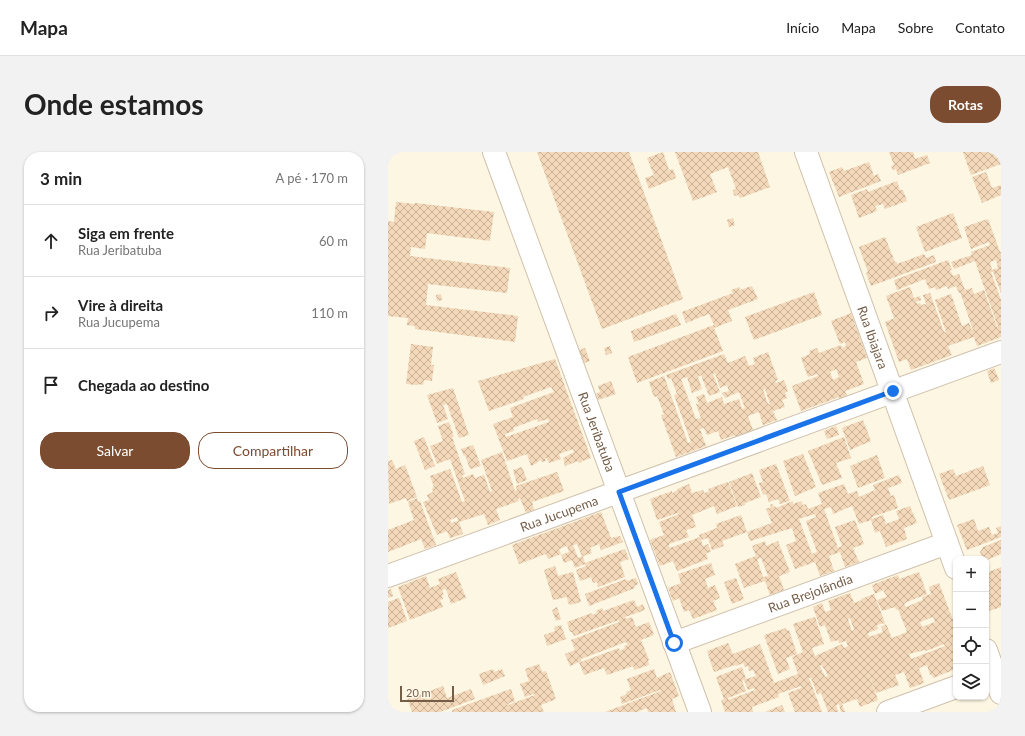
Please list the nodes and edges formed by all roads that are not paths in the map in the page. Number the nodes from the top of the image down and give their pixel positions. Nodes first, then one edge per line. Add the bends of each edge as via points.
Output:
1 (494, 152) edge
2 (806, 152) edge
3 (1001, 352) edge
4 (893, 391) junction
5 (619, 492) junction
6 (947, 543) junction
7 (953, 560) edge
8 (388, 576) edge
9 (674, 643) junction
10 (989, 662) edge
11 (994, 681) edge
12 (953, 689) edge
13 (700, 712) edge
14 (888, 712) edge

1 - 5 street, Rua Jeribatuba
2 - 4 street, Rua Ibiajara
3 - 4 street, Rua Jucupema
4 - 5 street, Rua Jucupema
4 - 6 street, Rua Ibiajara
5 - 8 street, Rua Jucupema
5 - 9 street, Rua Jeribatuba
6 - 7 street, Rua Ibiajara
6 - 9 street, Rua Brejolândia
9 - 13 street, Rua Jeribatuba
10 - 11 street
12 - 14 street

